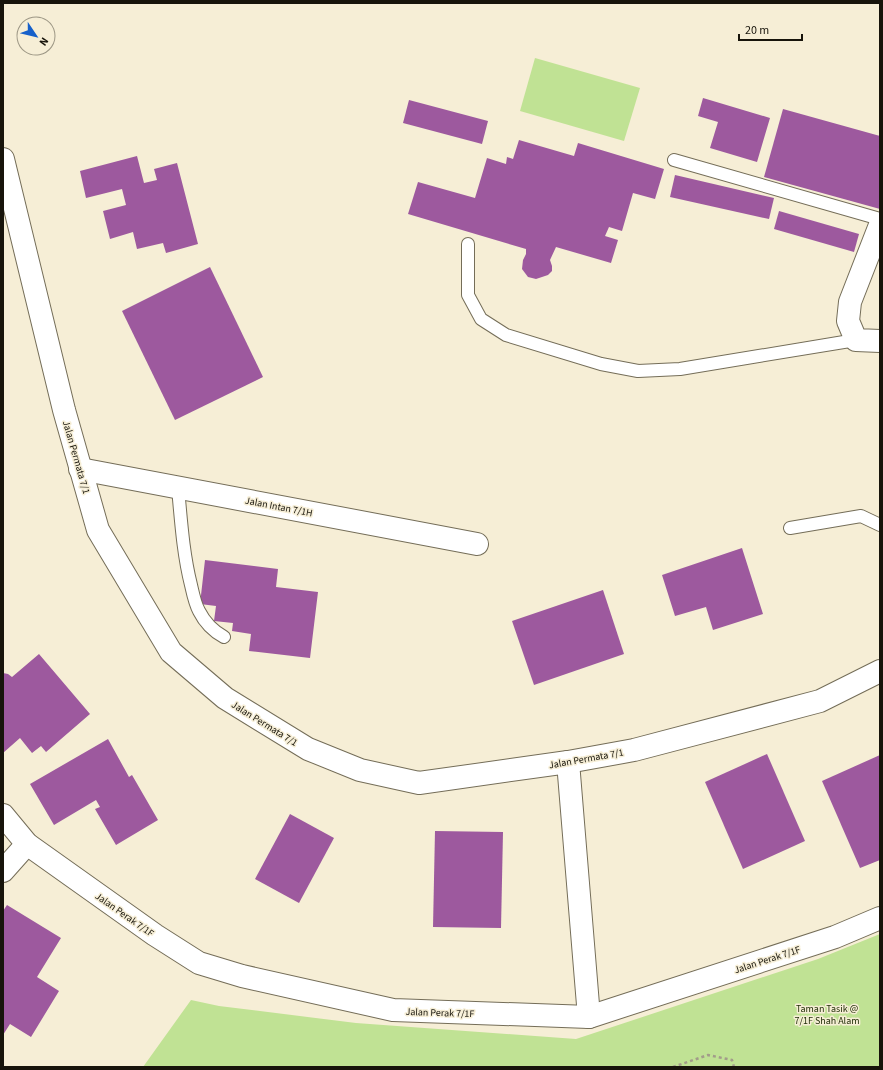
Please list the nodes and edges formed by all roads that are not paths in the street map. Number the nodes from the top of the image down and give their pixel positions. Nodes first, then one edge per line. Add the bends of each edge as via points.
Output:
1 (3, 159) edge
2 (674, 160) dead end
3 (880, 219) edge
4 (880, 225) edge
5 (468, 244) dead end
6 (856, 340) junction
7 (880, 341) edge
8 (80, 469) junction
9 (178, 488) junction
10 (880, 525) edge
11 (790, 528) dead end
12 (477, 544) dead end
13 (224, 637) dead end
14 (880, 671) edge
15 (568, 762) junction
16 (3, 815) edge
17 (27, 844) junction
18 (3, 871) edge
19 (880, 918) edge
20 (589, 1017) junction

1 - 8 street, Jalan Permata 7/1
2 - 3 lane
4 - 6 street via 850,302 848,321
5 - 6 lane via 468,295 481,319 506,335 601,364 638,371 680,370
6 - 7 street
8 - 9 street, Jalan Intan 7/1H
8 - 15 street, Jalan Permata 7/1 via 98,530 171,652 225,698 308,749 360,770 419,783
9 - 12 street, Jalan Intan 7/1H
9 - 13 lane via 184,546 193,596 198,611 208,626
10 - 11 lane via 862,516
14 - 15 street, Jalan Permata 7/1 via 820,700 634,750
15 - 20 street
16 - 17 street, Jalan Perak 7/1F
17 - 18 street
17 - 20 street, Jalan Perak 7/1F via 155,936 199,963 242,976 394,1010
19 - 20 street, Jalan Perak 7/1F via 835,937

